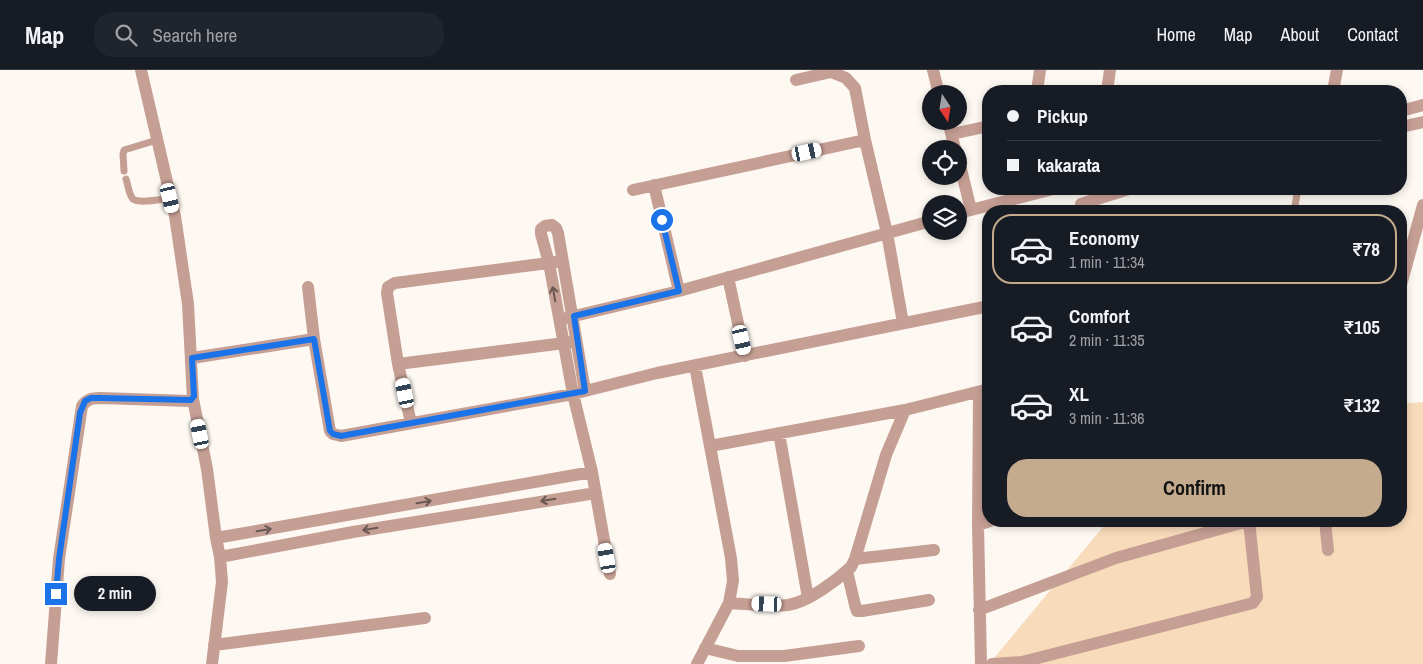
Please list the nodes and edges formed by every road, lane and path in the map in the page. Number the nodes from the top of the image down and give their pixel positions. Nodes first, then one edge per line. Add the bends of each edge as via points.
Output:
1 (141, 70) edge
2 (933, 70) edge
3 (1040, 70) edge
4 (1110, 70) edge
5 (1338, 70) edge
6 (830, 71) edge
7 (796, 80) dead end
8 (937, 85) edge
9 (1038, 85) edge
10 (1108, 85) edge
11 (1334, 85) edge
12 (1423, 105) edge
13 (1407, 109) edge
14 (1423, 122) edge
15 (1407, 126) edge
16 (982, 128) edge
17 (951, 130) edge
18 (952, 134) junction
19 (157, 140) junction
20 (865, 140) junction
21 (954, 140) edge
22 (124, 170) dead end
23 (126, 179) dead end
24 (654, 185) junction
25 (965, 185) edge
26 (633, 190) dead end
27 (1030, 195) edge
28 (1112, 195) edge
29 (170, 198) junction
30 (991, 205) edge
31 (1085, 205) edge
32 (1423, 205) edge
33 (982, 207) edge
34 (972, 210) junction
35 (967, 211) edge
36 (922, 223) edge
37 (887, 233) junction
38 (564, 260) junction
39 (549, 263) junction
40 (1407, 264) edge
41 (728, 277) junction
42 (308, 287) dead end
43 (679, 291) junction
44 (982, 307) edge
45 (574, 316) junction
46 (559, 319) junction
47 (904, 323) junction
48 (314, 339) junction
49 (578, 340) junction
50 (564, 343) junction
51 (745, 356) junction
52 (192, 358) junction
53 (398, 364) junction
54 (695, 366) junction
55 (982, 391) edge
56 (579, 392) junction
57 (193, 399) junction
58 (905, 410) junction
59 (411, 423) junction
60 (779, 433) junction
61 (710, 446) junction
62 (592, 472) junction
63 (596, 493) junction
64 (984, 527) edge
65 (1227, 527) edge
66 (1250, 527) edge
67 (1326, 527) edge
68 (216, 538) junction
69 (934, 550) dead end
70 (1328, 550) dead end
71 (220, 557) junction
72 (855, 559) junction
73 (846, 571) junction
74 (610, 574) dead end
75 (808, 598) junction
76 (930, 600) dead end
77 (729, 603) junction
78 (979, 610) junction
79 (425, 618) dead end
80 (214, 645) junction
81 (860, 646) dead end
82 (705, 648) junction
83 (51, 664) edge
84 (212, 664) edge
85 (697, 664) edge
86 (981, 664) edge
87 (992, 664) edge

1 - 19 street
2 - 8 street
3 - 9 street
4 - 10 street
5 - 11 street
6 - 7 street
6 - 20 street via 846,78 855,88
12 - 13 street
14 - 15 street
16 - 18 street
17 - 18 street
18 - 21 street
19 - 22 lane via 124,150
19 - 29 street
20 - 24 street
20 - 37 street
23 - 29 lane via 135,200
24 - 26 street
24 - 43 street
25 - 34 street
27 - 30 street
28 - 31 street
29 - 52 street via 188,304
32 - 40 street
33 - 34 street
34 - 35 street
36 - 37 street
37 - 41 street
37 - 47 street
38 - 39 street
38 - 39 street via 556,228 552,224 541,229
38 - 45 street
46 -> 39 street
39 - 53 street via 388,287
41 - 43 street
41 - 51 street
42 - 48 street
43 - 45 street
44 - 47 street
45 - 46 street
45 - 49 street
46 - 50 street
47 - 51 street
48 - 52 street
48 - 59 street via 333,434 341,436
49 - 50 street
49 - 56 street
50 - 53 street
50 - 56 street
51 - 54 street
52 - 57 street
53 - 59 street
54 - 56 street
54 - 61 street
55 - 58 street
56 - 59 street
56 - 62 street
57 - 68 street
57 - 83 street via 91,398 82,406 59,559
58 - 60 street
58 - 72 street via 886,455
60 - 61 street
60 - 75 street
61 - 77 street via 731,558 733,581
62 - 63 street
68 -> 62 street
63 -> 71 street
63 - 74 street
64 - 78 street
65 - 78 street via 1134,552
66 - 87 street via 1257,597 1253,603 1022,662
67 - 70 street
68 - 71 street
69 - 72 street
71 - 80 street via 222,582
72 - 73 street
73 - 75 street
73 - 76 street via 858,610
75 - 77 street via 786,605
77 - 82 street
78 - 86 street
79 - 80 street
80 - 84 street
81 - 82 street via 784,656 738,656
82 - 85 street

